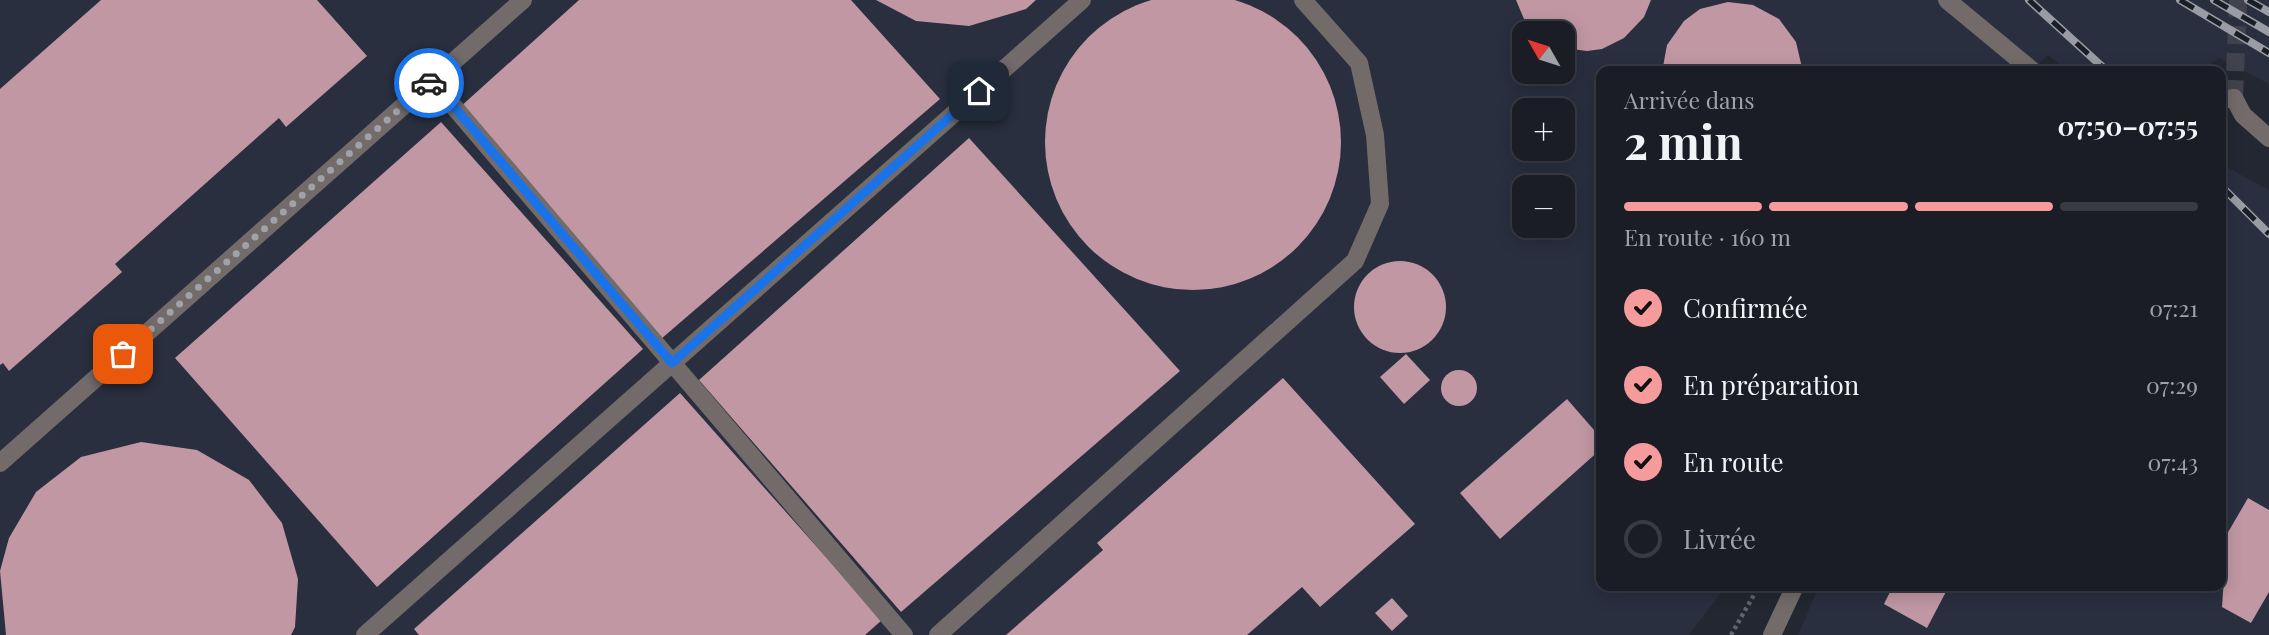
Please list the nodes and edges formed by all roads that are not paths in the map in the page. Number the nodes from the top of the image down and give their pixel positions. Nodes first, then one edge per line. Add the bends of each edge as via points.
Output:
1 (523, 0) edge
2 (1082, 0) edge
3 (1303, 0) edge
4 (1947, 0) edge
5 (2027, 66) edge
6 (432, 81) junction
7 (2227, 99) edge
8 (2269, 138) edge
9 (672, 363) junction
10 (0, 463) edge
11 (1794, 591) edge
12 (365, 635) edge
13 (904, 635) edge
14 (938, 635) edge
15 (1772, 635) edge

1 - 6 street
2 - 9 street
3 - 14 street via 1359,63 1375,135 1380,204 1354,261
4 - 5 street
6 - 9 street
6 - 10 street
7 - 8 street
9 - 12 street
9 - 13 street
11 - 15 street

